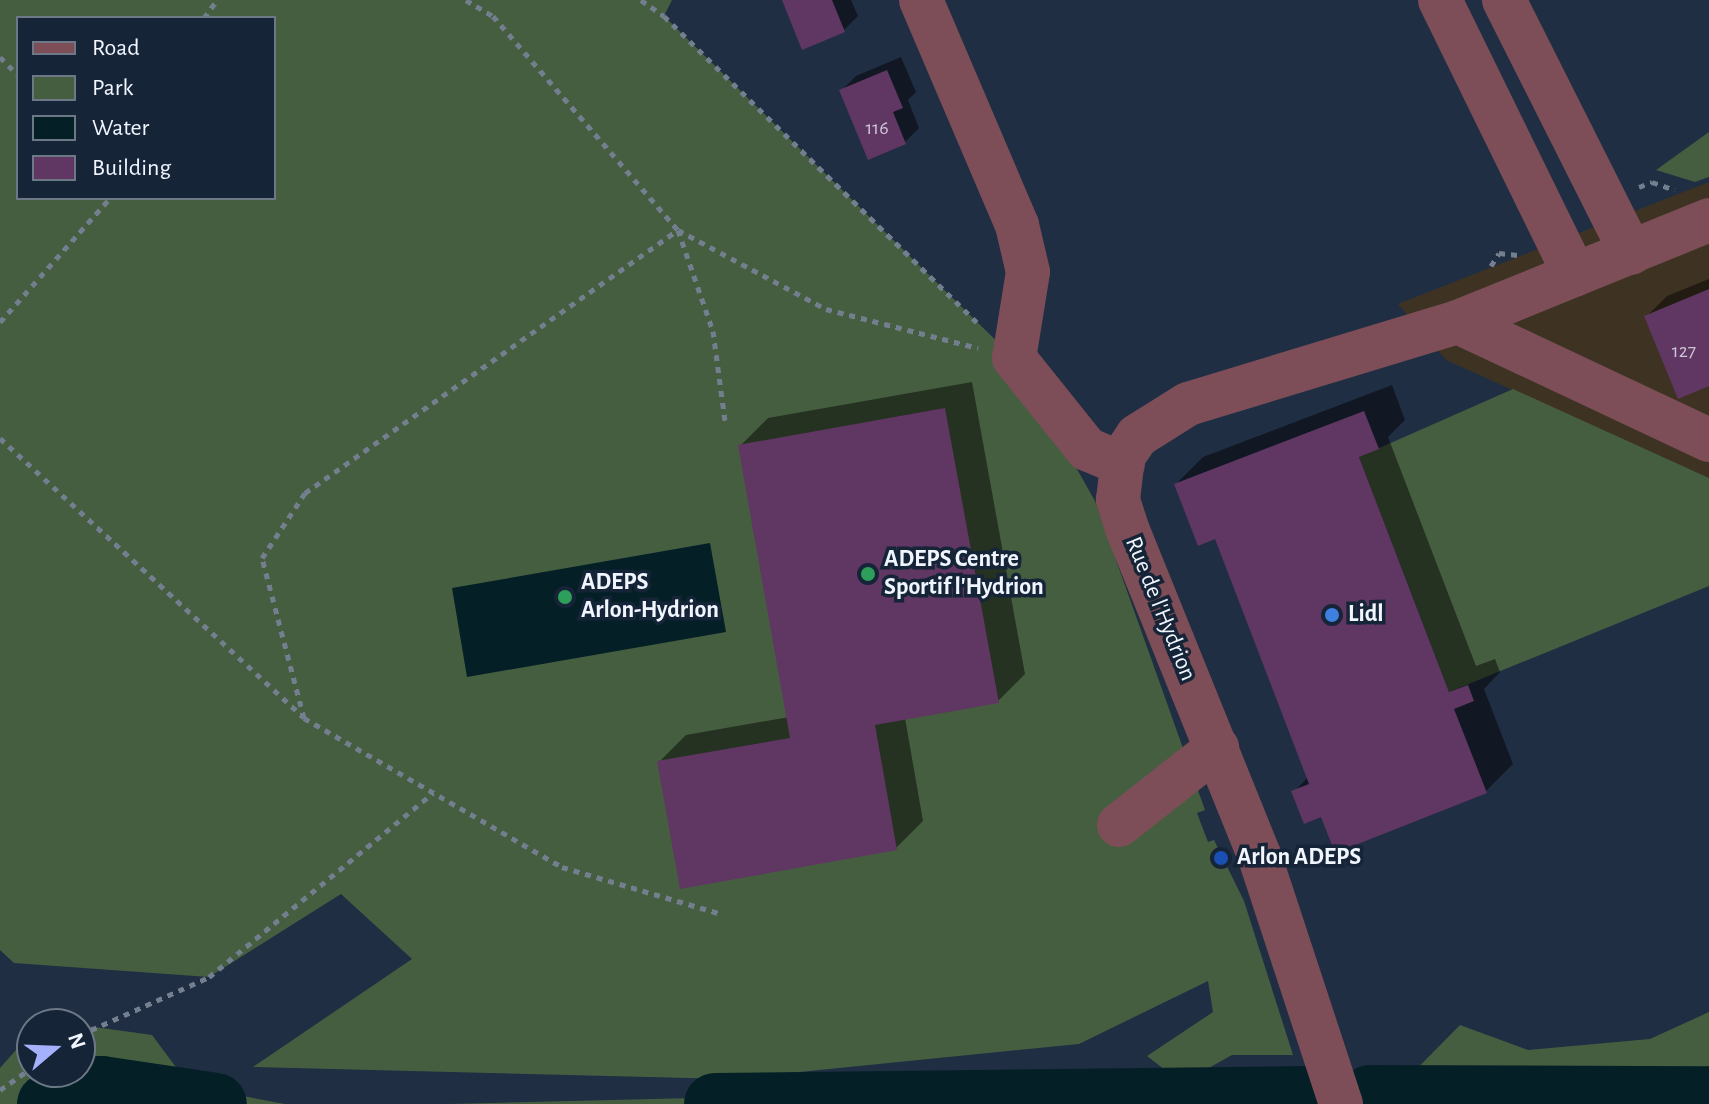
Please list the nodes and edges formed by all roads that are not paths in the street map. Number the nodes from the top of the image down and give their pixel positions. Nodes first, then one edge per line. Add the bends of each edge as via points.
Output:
1 (921, 0) edge
2 (1440, 0) edge
3 (1504, 0) edge
4 (1709, 220) edge
5 (1631, 253) junction
6 (1575, 275) junction
7 (1458, 322) junction
8 (1709, 440) edge
9 (1123, 464) junction
10 (1217, 748) junction
11 (1119, 825) dead end
12 (1341, 1104) edge

1 - 9 street via 1017,225 1028,272 1014,358 1087,449
2 - 6 street
3 - 5 street
4 - 5 street, Rue de l'Hydrion
5 - 6 street, Rue de l'Hydrion
6 - 7 street, Rue de l'Hydrion
7 - 8 street
7 - 9 street, Rue de l'Hydrion via 1188,404 1137,436
9 - 10 street, Rue de l'Hydrion via 1118,500 1128,531
10 - 11 street
10 - 12 street, Rue de l'Hydrion via 1313,1008

